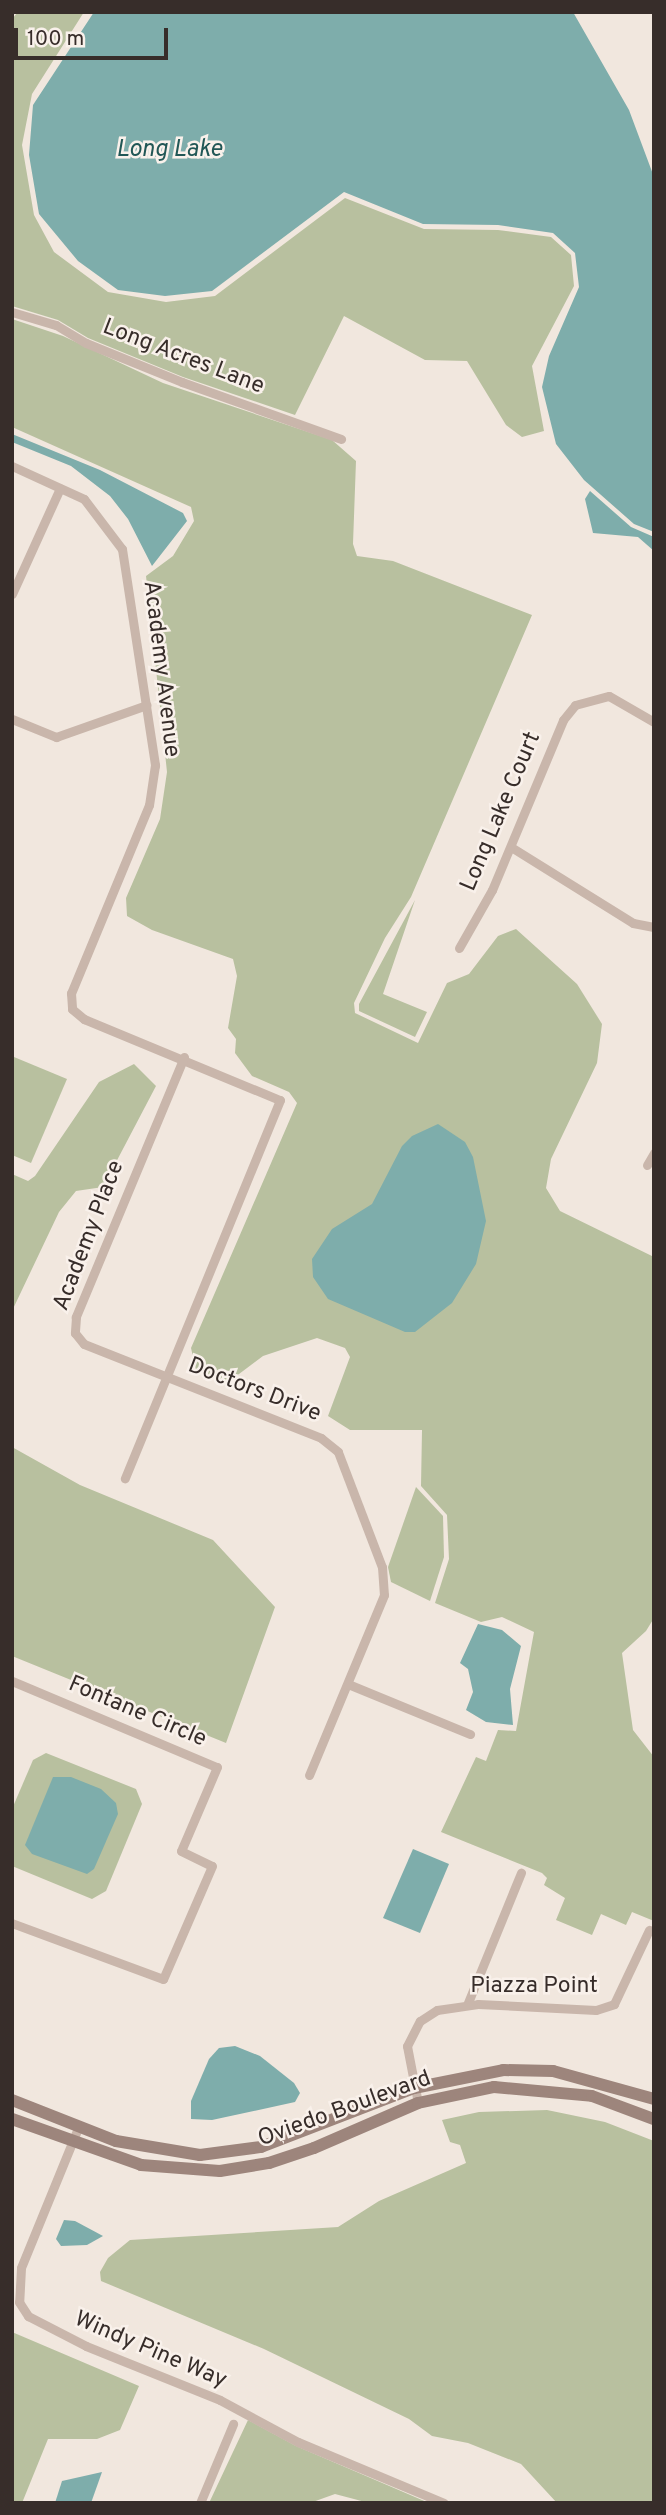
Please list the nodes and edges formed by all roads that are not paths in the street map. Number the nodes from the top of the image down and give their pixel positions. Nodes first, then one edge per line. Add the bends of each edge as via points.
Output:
1 (12, 312) edge
2 (341, 439) dead end
3 (12, 466) edge
4 (60, 488) junction
5 (12, 594) edge
6 (147, 705) junction
7 (12, 719) edge
8 (654, 722) edge
9 (511, 847) junction
10 (654, 927) edge
11 (459, 948) dead end
12 (184, 1057) junction
13 (654, 1153) edge
14 (646, 1165) dead end
15 (168, 1378) junction
16 (125, 1478) dead end
17 (12, 1681) edge
18 (348, 1684) junction
19 (470, 1734) dead end
20 (309, 1775) dead end
21 (521, 1873) dead end
22 (12, 1923) edge
23 (649, 1930) dead end
24 (467, 2005) junction
25 (414, 2088) junction
26 (654, 2099) edge
27 (12, 2100) edge
28 (418, 2103) junction
29 (12, 2119) edge
30 (654, 2119) edge
31 (78, 2128) junction
32 (72, 2143) junction
33 (233, 2424) dead end
34 (200, 2503) edge
35 (443, 2503) edge

1 - 2 street, Long Acres Lane via 56,325 182,382
3 - 4 street, Academy Avenue
4 - 5 street
4 - 6 street, Academy Avenue via 84,499 122,549
6 - 7 street via 56,737
6 - 12 street, Academy Avenue via 155,765 149,805 71,993 72,1009 84,1019
8 - 9 street, Long Lake Court via 609,696 575,705 563,720
9 - 10 street via 633,923
9 - 11 street, Long Lake Court
12 - 15 street, Academy Place via 76,1317 75,1333 84,1345
12 - 15 street, Doctors Drive via 274,1095 280,1108
13 - 14 street
15 - 16 street
15 - 18 street, Doctors Drive via 321,1438 338,1452 385,1583
17 - 22 street, Fontane Circle via 217,1767 181,1851 212,1866 163,1979
18 - 19 street
18 - 20 street, Doctors Drive
21 - 24 street
23 - 24 street, Piazza Point via 614,2004 596,2010
24 - 25 street, Piazza Point via 437,2010 410,2034 407,2046
25 - 26 street, Oviedo Boulevard via 503,2070 553,2071
25 - 28 street, Piazza Point
25 - 31 street, Oviedo Boulevard via 261,2147 221,2154 156,2151
27 - 31 street, Oviedo Boulevard
28 - 30 street, Oviedo Boulevard via 494,2087 532,2087 592,2095
28 - 32 street, Oviedo Boulevard via 314,2148 269,2163 220,2171 141,2165
29 - 32 street, Oviedo Boulevard
31 - 32 street, Windy Pine Way
32 - 35 street, Windy Pine Way via 21,2268 19,2302 28,2316 86,2346 220,2400 298,2442
33 - 34 street

